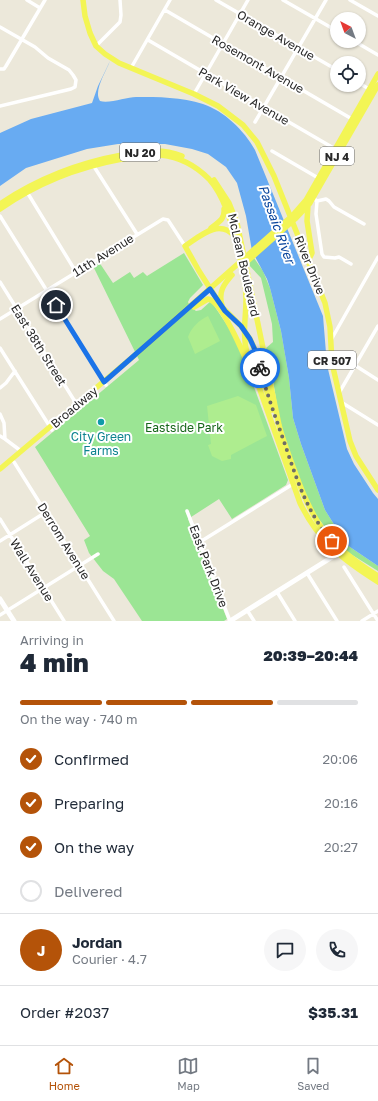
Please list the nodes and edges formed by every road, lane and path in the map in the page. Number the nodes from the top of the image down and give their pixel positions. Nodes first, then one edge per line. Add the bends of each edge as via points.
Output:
1 (27, 0) edge
2 (45, 0) edge
3 (84, 0) edge
4 (120, 0) edge
5 (170, 0) edge
6 (216, 0) edge
7 (248, 0) edge
8 (283, 0) edge
9 (326, 0) edge
10 (350, 0) edge
11 (40, 8) junction
12 (165, 10) junction
13 (240, 14) junction
14 (378, 16) edge
15 (315, 19) junction
16 (0, 27) edge
17 (330, 27) edge
18 (22, 40) junction
19 (148, 40) junction
20 (223, 44) junction
21 (96, 46) junction
22 (298, 48) junction
23 (366, 48) edge
24 (378, 55) edge
25 (330, 66) edge
26 (130, 67) junction
27 (1, 69) edge
28 (206, 74) junction
29 (378, 74) edge
30 (281, 78) junction
31 (366, 85) edge
32 (376, 89) edge
33 (194, 94) junction
34 (0, 106) edge
35 (264, 107) junction
36 (352, 119) junction
37 (255, 122) dead end
38 (337, 150) junction
39 (272, 151) dead end
40 (93, 165) junction
41 (321, 179) junction
42 (27, 192) junction
43 (313, 200) junction
44 (222, 201) junction
45 (0, 204) edge
46 (0, 209) edge
47 (0, 216) edge
48 (294, 217) junction
49 (307, 221) junction
50 (364, 224) dead end
51 (207, 232) junction
52 (137, 234) junction
53 (234, 236) junction
54 (185, 246) junction
55 (378, 257) edge
56 (308, 261) junction
57 (351, 264) dead end
58 (76, 272) junction
59 (231, 273) junction
60 (202, 276) junction
61 (0, 282) edge
62 (47, 290) junction
63 (211, 290) junction
64 (193, 306) junction
65 (222, 307) junction
66 (17, 309) junction
67 (0, 320) edge
68 (378, 326) edge
69 (331, 341) junction
70 (0, 348) edge
71 (356, 366) junction
72 (15, 371) junction
73 (378, 380) edge
74 (105, 384) junction
75 (0, 388) edge
76 (340, 394) junction
77 (262, 397) junction
78 (341, 402) junction
79 (78, 406) junction
80 (0, 414) edge
81 (378, 425) edge
82 (51, 429) junction
83 (282, 434) junction
84 (0, 436) edge
85 (5, 439) junction
86 (21, 451) junction
87 (14, 462) junction
88 (0, 469) edge
89 (0, 473) edge
90 (293, 484) junction
91 (378, 490) edge
92 (187, 511) dead end
93 (46, 512) junction
94 (0, 519) edge
95 (10, 535) junction
96 (0, 541) edge
97 (200, 542) junction
98 (98, 554) dead end
99 (337, 554) junction
100 (79, 566) junction
101 (344, 567) dead end
102 (307, 573) junction
103 (378, 576) edge
104 (378, 582) edge
105 (43, 588) junction
106 (277, 592) junction
107 (0, 599) edge
108 (247, 610) junction
109 (8, 611) junction
110 (378, 611) edge
111 (373, 614) junction
112 (0, 615) edge
113 (14, 621) edge
114 (64, 621) edge
115 (113, 621) edge
116 (230, 621) edge
117 (254, 621) edge
118 (295, 621) edge
119 (337, 621) edge
120 (362, 621) edge
121 (378, 621) edge

1 - 11 street
2 - 11 street
3 - 21 main road, CR 507 via 88,28
4 - 21 street via 120,22
5 - 12 street
6 - 13 street, Orange Avenue
7 - 13 street
8 - 15 street
9 - 15 street
10 - 14 street
11 - 18 street
12 - 19 street
12 - 20 street, Rosemont Avenue
13 - 20 street
13 - 22 street, Orange Avenue
15 - 17 street
15 - 22 street
16 - 18 street
18 - 27 street via 6,66
18 - 34 street via 72,72 75,87
19 - 26 street
19 - 28 street, Park View Avenue
20 - 28 street
20 - 30 street, Rosemont Avenue
21 - 26 main road, CR 507 via 109,57
22 - 25 street, Orange Avenue
22 - 30 street
23 - 24 street
26 - 33 main road, River Drive / CR 507
28 - 33 street
28 - 35 street, Park View Avenue
29 - 32 main road, Broadway / NJ 4
30 - 35 street
30 - 36 street, Rosemont Avenue
31 - 32 street
32 - 36 main road, Broadway / NJ 4
32 - 38 main road, Broadway / NJ 4
33 - 56 main road, River Drive / CR 507 via 228,113 254,138 274,176
35 - 37 street
35 - 38 street, Park View Avenue
36 - 38 main road, Broadway / NJ 4
38 - 41 main road, Broadway / NJ 4
39 - 41 street
40 - 42 main road, McLean Boulevard / NJ 20 via 58,177
40 - 44 main road, McLean Boulevard / NJ 20 via 146,155 173,157 204,174
40 - 52 street
41 - 43 main road, Broadway / NJ 4
41 - 48 main road, Broadway / NJ 4
42 - 46 main road, McLean Boulevard / NJ 20
42 - 58 street
43 - 48 main road, Broadway / NJ 4
43 - 49 main road
43 - 50 street via 326,199 334,207
43 - 57 street via 322,254 324,257 339,257
44 - 51 main road via 223,217
44 - 53 main road, McLean Boulevard / NJ 20
45 - 83 main road, McLean Boulevard / NJ 20 via 34,184 64,171 138,152 173,153 189,159 202,168 221,189 235,218
47 - 62 street
48 - 49 main road via 305,217
48 - 59 main road, Broadway / NJ 4
49 - 56 main road via 312,253
51 - 53 main road via 223,228
51 - 54 main road
52 - 54 street, 11th Avenue via 166,219
52 - 58 street, 11th Avenue
53 - 77 main road, McLean Boulevard / NJ 20 via 246,292 245,344
54 - 60 main road
55 - 69 street
56 - 69 main road, River Drive / CR 507 via 327,310
58 - 62 street, 11th Avenue
59 - 60 main road via 216,282
59 - 63 main road, Broadway / NJ 4
59 - 65 main road via 221,290
60 - 63 main road
61 - 66 street, East 38th Street
62 - 66 street, 11th Avenue
62 - 74 street
63 - 64 main road, Broadway / NJ 4
63 - 65 main road
64 - 74 main road, Broadway
64 - 77 main road via 208,299 216,304 234,333
65 - 83 main road via 250,339
66 - 67 street, 11th Avenue
66 - 79 street, East 38th Street
68 - 71 street
69 - 76 main road, River Drive / CR 507 via 332,363
70 - 72 street
71 - 73 street
71 - 76 street
72 - 75 street
72 - 82 street
74 - 79 main road, Broadway
76 - 78 main road, River Drive / CR 507
77 - 90 main road, McLean Boulevard / NJ 20
78 - 81 street
78 - 91 main road, River Drive / CR 507 via 353,448
79 - 82 main road, Broadway
80 - 85 street via 4,423
82 - 86 main road, Broadway
82 - 87 main road, Broadway
83 - 103 main road, McLean Boulevard / NJ 20 via 305,500 318,524 344,552
84 - 85 street
85 - 86 street
86 - 88 main road, Broadway
87 - 89 main road, Broadway
87 - 93 street, Derrom Avenue
90 - 97 street
90 - 99 main road, McLean Boulevard / NJ 20 via 311,524
92 - 97 street, East Park Drive
93 - 95 street
93 - 100 street, Derrom Avenue
94 - 95 street, Wall Avenue
95 - 96 street
95 - 105 street, Wall Avenue
97 - 116 street, East Park Drive
98 - 100 street
99 - 102 street
99 - 104 main road, McLean Boulevard / NJ 20
100 - 105 street
100 - 115 street, Derrom Avenue
101 - 111 street
102 - 106 street
102 - 119 street
105 - 109 street
105 - 114 street, Wall Avenue
106 - 108 street
106 - 118 street
107 - 109 street
108 - 116 street
108 - 117 street
109 - 112 street
109 - 113 street
110 - 111 street
111 - 120 street
111 - 121 street

